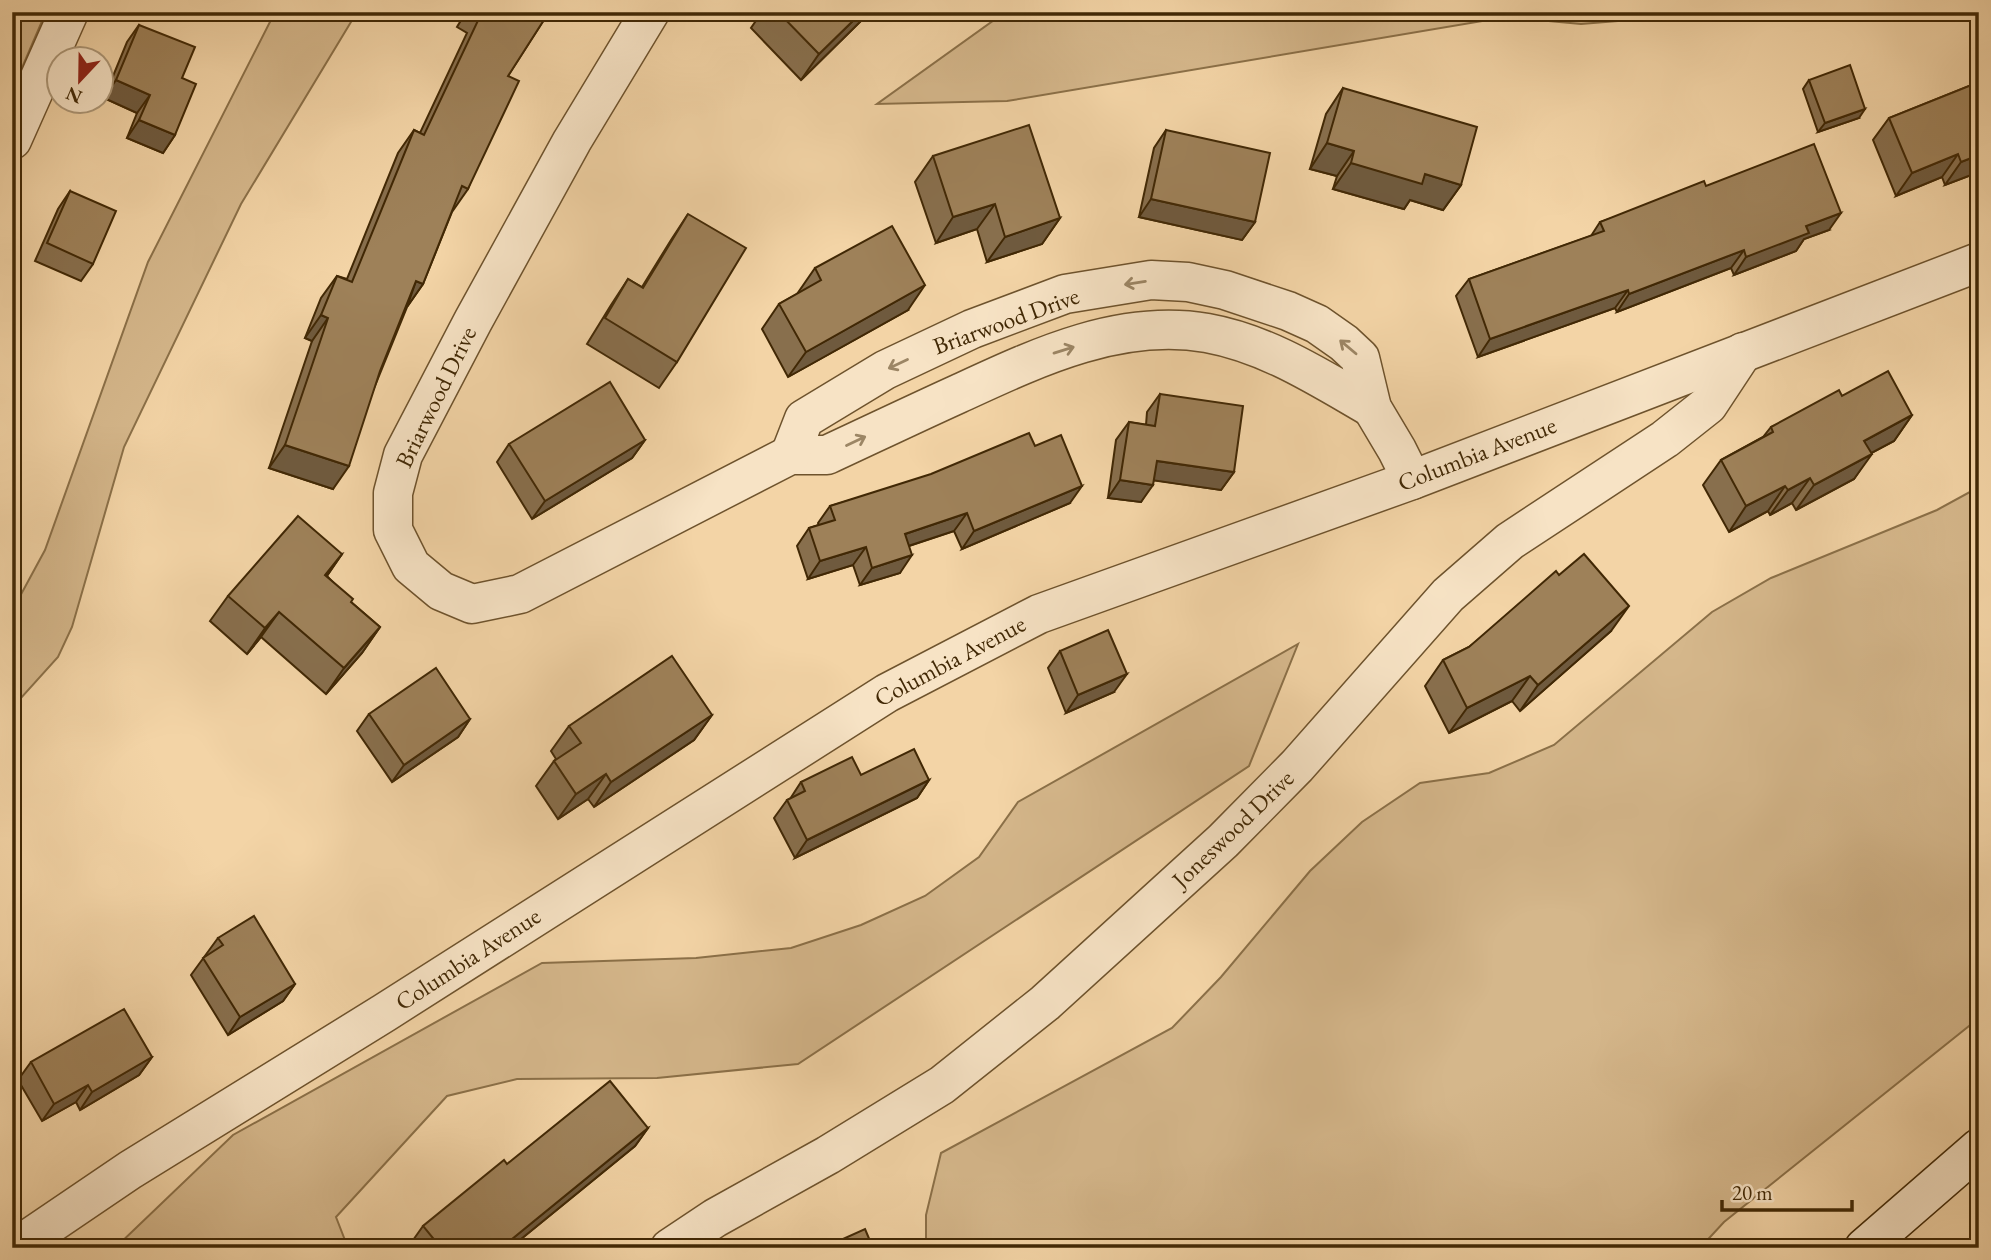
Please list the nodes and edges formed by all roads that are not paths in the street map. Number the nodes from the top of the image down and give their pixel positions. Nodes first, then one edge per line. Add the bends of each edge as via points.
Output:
1 (69, 12) edge
2 (650, 12) edge
3 (12, 140) edge
4 (1979, 262) edge
5 (1743, 352) junction
6 (1372, 408) junction
7 (790, 455) junction
8 (1412, 480) junction
9 (1979, 1148) edge
10 (15, 1248) edge
11 (670, 1248) edge
12 (1864, 1248) edge

1 - 3 street
2 - 7 street, Briarwood Drive via 565,153 403,455 393,494 393,530 411,566 441,591 472,604 520,594
4 - 5 street, Columbia Avenue
5 - 8 street, Columbia Avenue
5 - 11 street, Joneswood Drive via 1708,405 1665,439 1510,541 1448,595 1233,832 1045,1003 933,1091
7 -> 6 street, Briarwood Drive via 827,455 1036,358 1113,334 1148,329 1208,333 1276,354
6 -> 7 street, Briarwood Drive via 1360,358 1317,324 1225,289 1151,280 1065,294 972,329 885,370 804,419
6 - 8 street, Briarwood Drive
8 - 10 street, Columbia Avenue via 1040,614 887,693 130,1170
9 - 12 street

